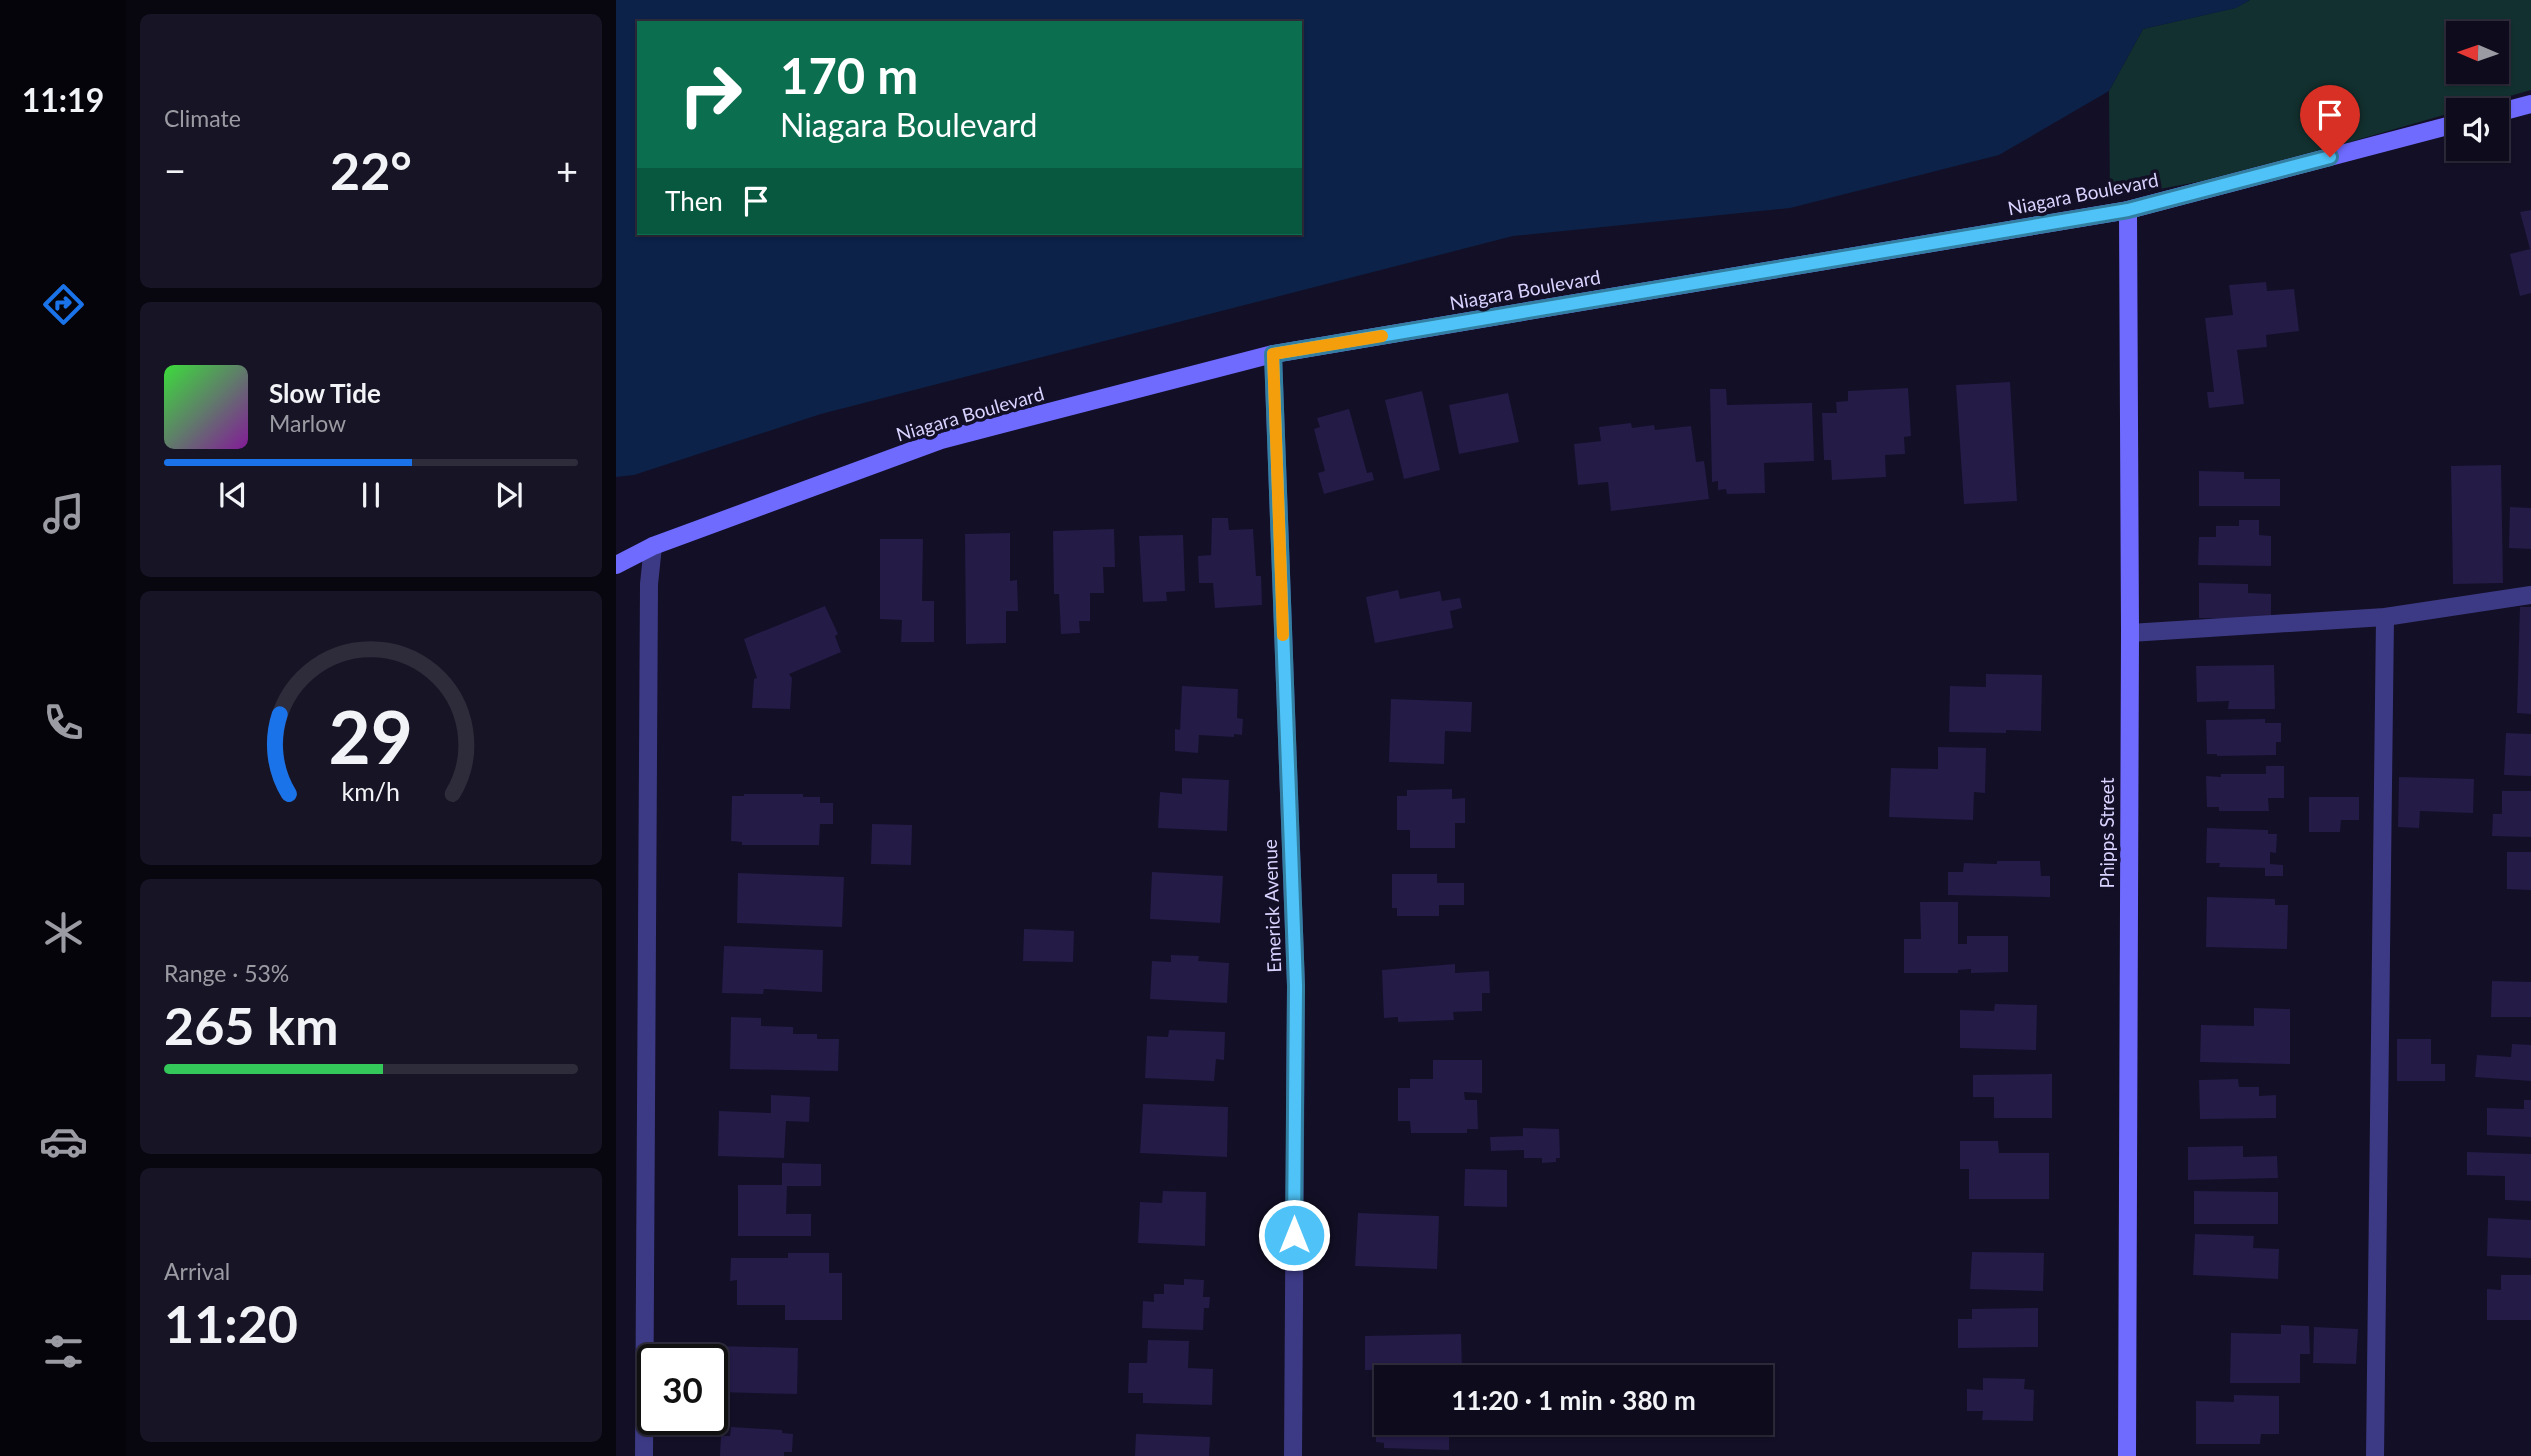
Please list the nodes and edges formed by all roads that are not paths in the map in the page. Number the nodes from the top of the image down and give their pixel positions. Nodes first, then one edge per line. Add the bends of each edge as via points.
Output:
1 (2531, 104) edge
2 (2509, 110) edge
3 (2446, 126) edge
4 (2128, 210) junction
5 (1273, 354) junction
6 (653, 546) junction
7 (616, 565) edge
8 (2531, 595) edge
9 (2385, 617) junction
10 (2130, 633) junction
11 (644, 1456) edge
12 (1293, 1456) edge
13 (2126, 1456) edge
14 (2375, 1456) edge

1 - 2 main road
3 - 4 main road, Niagara Boulevard
4 - 5 main road, Niagara Boulevard
4 - 10 main road, Phipps Street
5 - 6 main road, Niagara Boulevard via 941,440
5 - 12 street, Emerick Avenue via 1296,986
6 - 7 main road, Niagara Boulevard
6 - 11 street via 646,849
8 - 9 street
9 - 10 street
9 - 14 street
10 - 13 main road, Phipps Street

